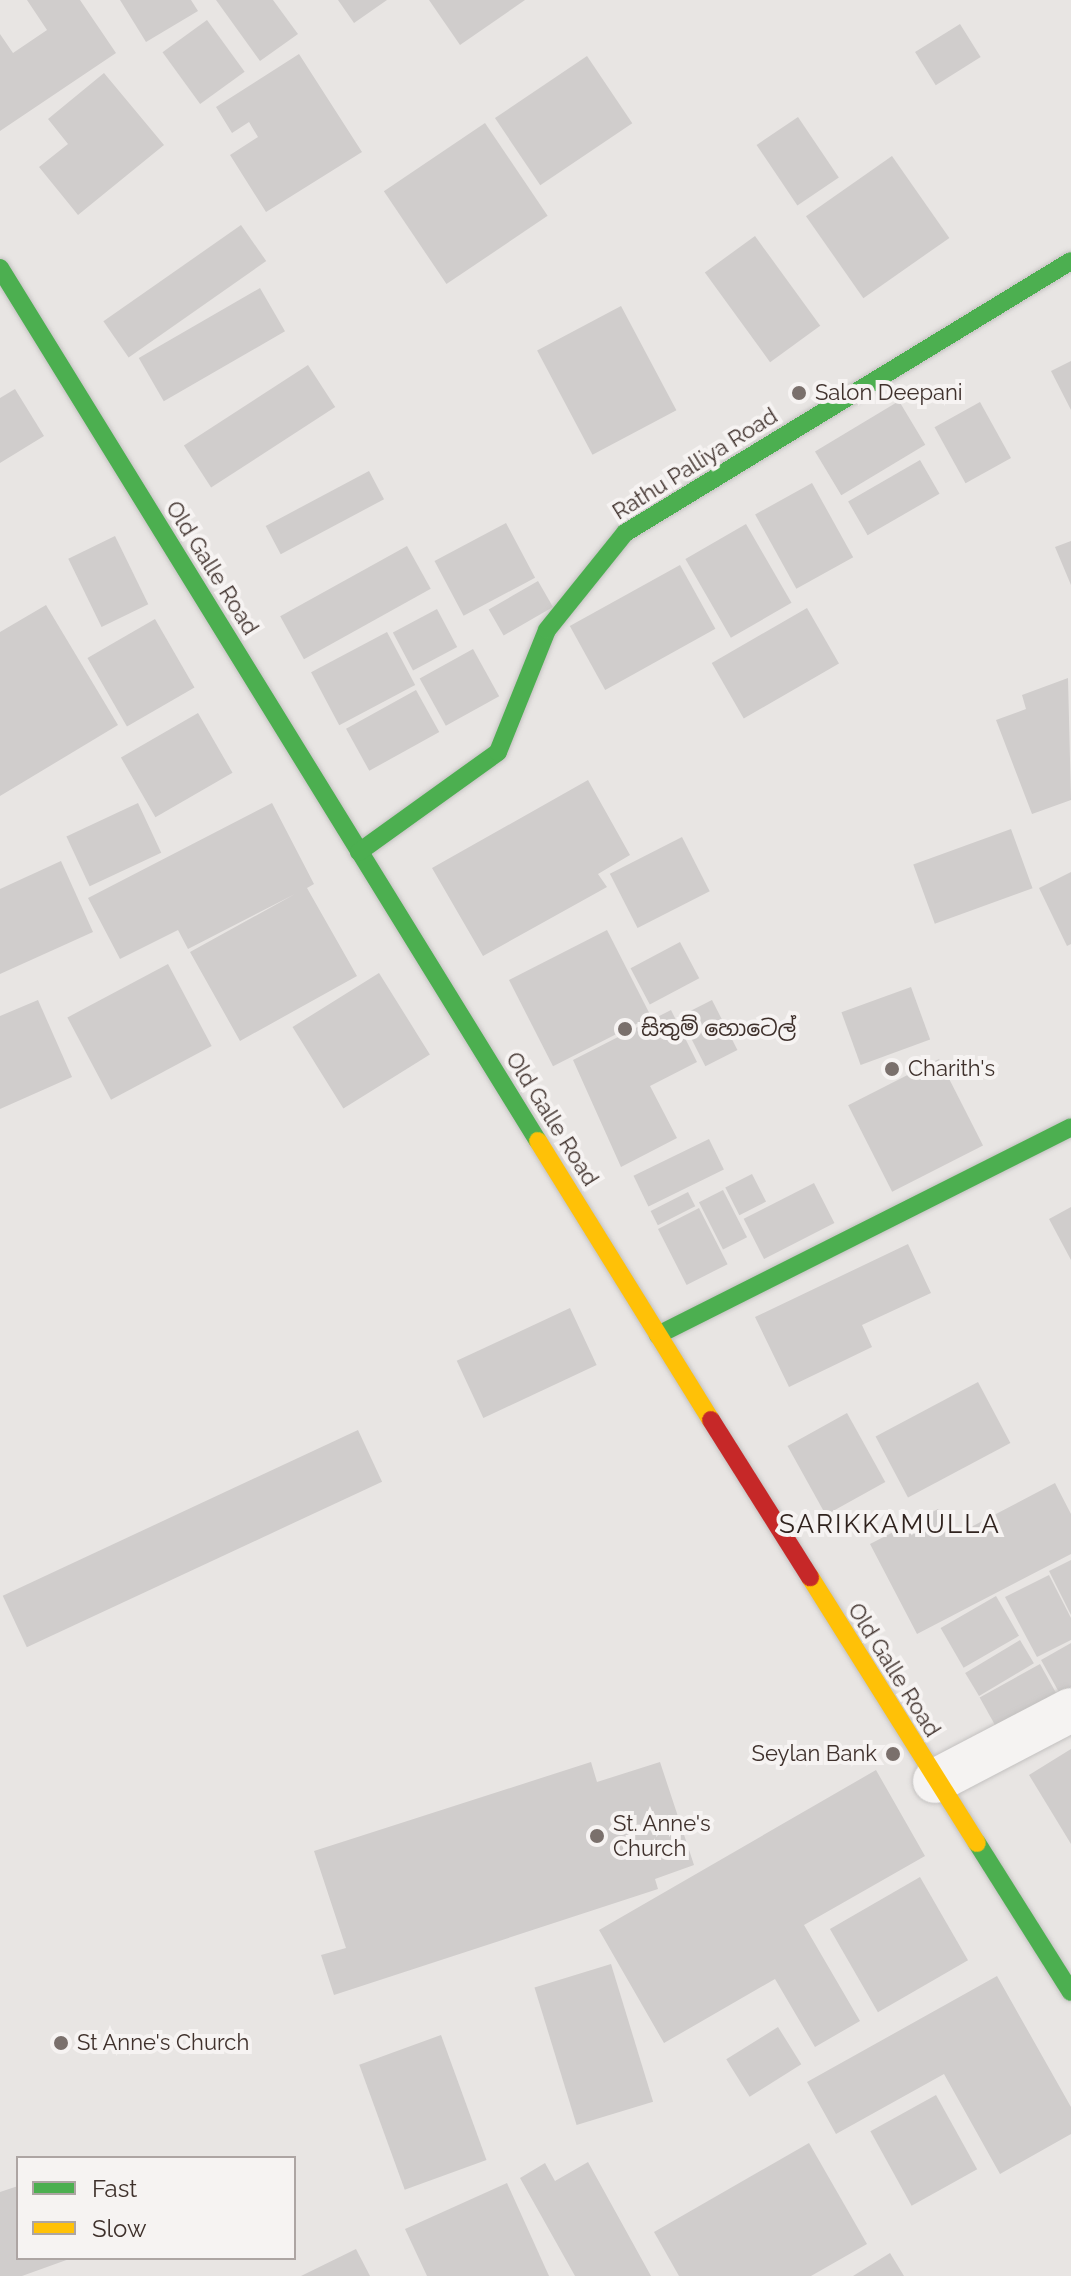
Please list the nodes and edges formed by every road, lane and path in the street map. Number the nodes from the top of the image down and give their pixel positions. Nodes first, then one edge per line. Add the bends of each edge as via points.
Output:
1 (1071, 261) edge
2 (0, 268) edge
3 (359, 852) junction
4 (1071, 1127) edge
5 (658, 1335) junction
6 (1071, 1710) edge
7 (935, 1781) junction
8 (1071, 1992) edge

1 - 3 main road, Rathu Palliya Road via 625,533 547,630 498,752
2 - 3 main road, Old Galle Road
3 - 5 main road, Old Galle Road
4 - 5 main road
5 - 7 main road, Old Galle Road
6 - 7 street
7 - 8 main road, Old Galle Road

